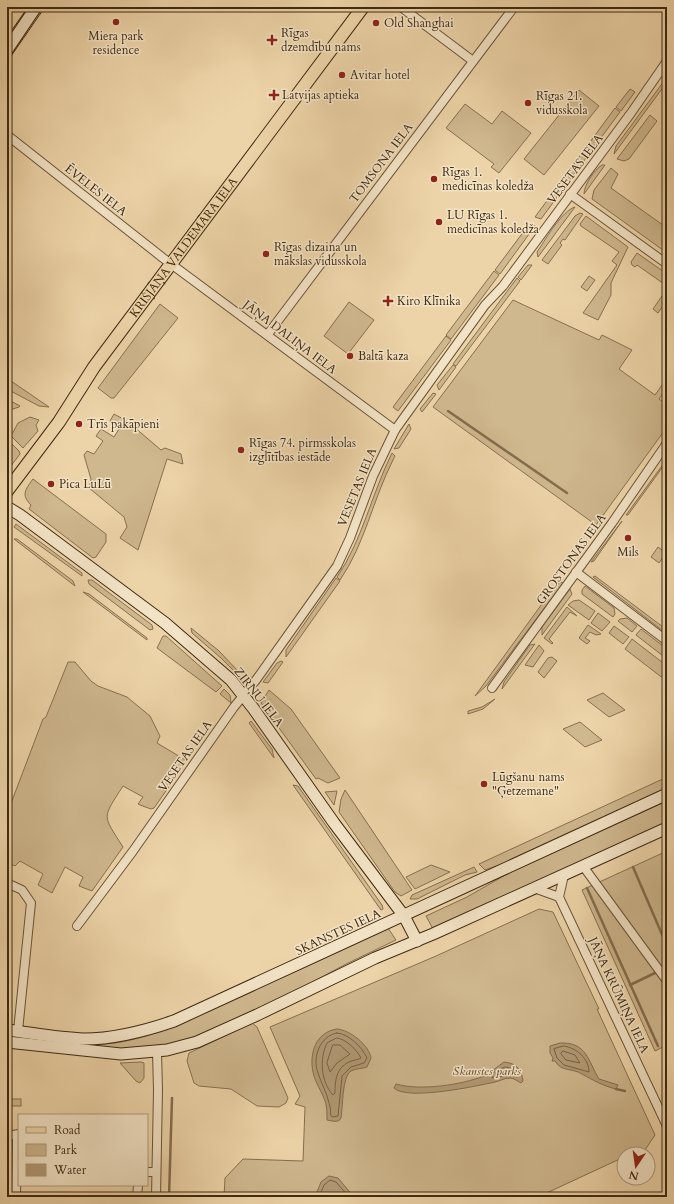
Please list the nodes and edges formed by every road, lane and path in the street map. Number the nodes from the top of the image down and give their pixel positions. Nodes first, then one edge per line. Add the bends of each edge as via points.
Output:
1 (36, 7) edge
2 (364, 7) edge
3 (401, 7) edge
4 (514, 7) edge
5 (7, 50) edge
6 (473, 61) junction
7 (667, 61) edge
8 (7, 135) edge
9 (570, 194) junction
10 (171, 264) junction
11 (667, 264) edge
12 (268, 334) junction
13 (394, 430) junction
14 (667, 444) edge
15 (7, 491) edge
16 (7, 507) edge
17 (576, 572) junction
18 (667, 641) edge
19 (492, 688) dead end
20 (243, 695) junction
21 (667, 794) edge
22 (667, 828) edge
23 (583, 866) junction
24 (564, 875) junction
25 (7, 883) edge
26 (534, 888) junction
27 (559, 897) junction
28 (404, 916) junction
29 (77, 926) dead end
30 (417, 941) junction
31 (667, 981) edge
32 (13, 1031) edge
33 (7, 1042) edge
34 (157, 1052) junction
35 (667, 1126) edge
36 (18, 1135) edge
37 (7, 1136) edge
38 (148, 1172) edge
39 (156, 1172) junction
40 (138, 1186) edge
41 (16, 1197) edge
42 (137, 1197) edge
43 (156, 1197) edge

1 - 5 main road
2 - 10 main road, KRIŠJĀŅA VALDEMĀRA IELA
3 - 6 street
4 - 6 street, TOMSONA IELA
6 - 12 street, TOMSONA IELA
7 - 9 street, VESETAS IELA
8 - 10 street, ĒVELES IELA
9 - 11 street
9 - 13 street, VESETAS IELA
10 - 12 street, JĀŅA DALIŅA IELA
10 - 15 main road, KRIŠJĀŅA VALDEMĀRA IELA via 94,367 59,422
12 - 13 street, JĀŅA DALIŅA IELA
13 - 20 street, VESETAS IELA via 337,566
14 - 17 street, GROSTONAS IELA
16 - 20 main road, ZIRŅU IELA via 175,631 221,670
17 - 18 street
17 - 19 street, GROSTONAS IELA
20 - 28 main road, ZIRŅU IELA
20 - 29 street, VESETAS IELA
21 - 28 main road, SKANSTES IELA
22 - 23 main road
23 - 24 main road
23 - 31 street
24 - 26 main road
24 - 27 street
25 - 32 street via 22,890 31,903
26 - 27 street
26 - 30 main road
27 - 35 street, JĀŅA KRŪMIŅA IELA
28 - 30 main road, ZIRŅU IELA
28 - 32 main road, SKANSTES IELA via 195,1012 156,1027 120,1036 85,1039
30 - 34 main road via 211,1036
33 - 34 main road via 105,1053
34 - 39 street
36 - 37 street
36 - 41 street
38 - 39 street
39 - 43 street
40 - 42 street

